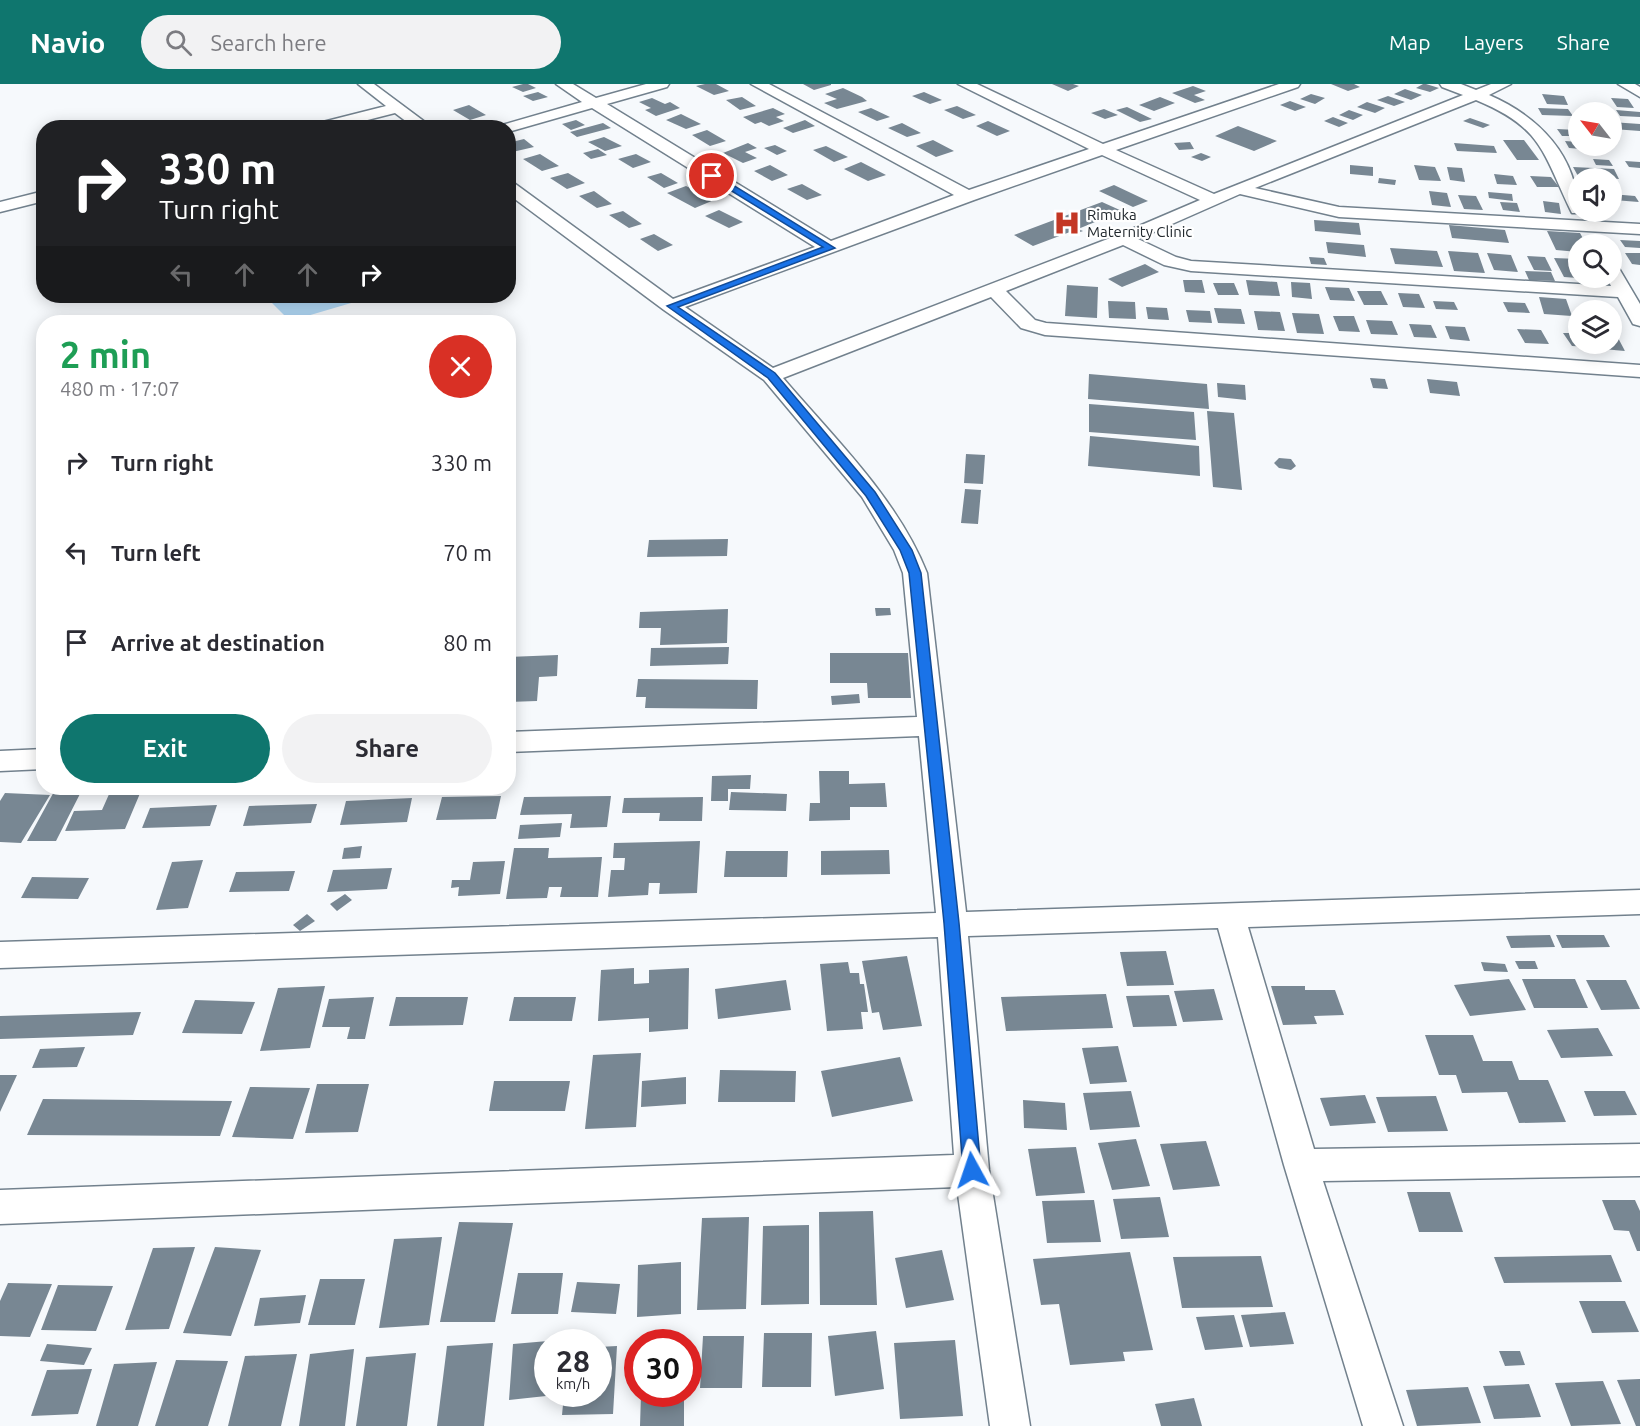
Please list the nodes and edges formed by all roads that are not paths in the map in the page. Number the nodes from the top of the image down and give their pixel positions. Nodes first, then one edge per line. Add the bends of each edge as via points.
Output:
1 (365, 84) edge
2 (563, 84) edge
3 (662, 84) edge
4 (758, 84) edge
5 (965, 84) edge
6 (1293, 84) edge
7 (1447, 84) edge
8 (1503, 84) edge
9 (1625, 84) edge
10 (1002, 87) dead end
11 (984, 92) junction
12 (1640, 93) edge
13 (1478, 95) junction
14 (594, 103) junction
15 (395, 108) junction
16 (348, 120) edge
17 (414, 120) edge
18 (516, 125) edge
19 (1101, 149) junction
20 (1238, 189) junction
21 (1568, 189) edge
22 (516, 192) edge
23 (968, 196) junction
24 (36, 198) edge
25 (1214, 200) junction
26 (0, 207) edge
27 (1568, 216) edge
28 (1608, 222) edge
29 (1640, 229) edge
30 (1124, 239) junction
31 (830, 248) junction
32 (1622, 288) edge
33 (994, 290) junction
34 (1624, 292) junction
35 (671, 306) junction
36 (1640, 320) edge
37 (1640, 371) edge
38 (771, 376) junction
39 (932, 726) junction
40 (516, 742) edge
41 (36, 759) edge
42 (0, 761) edge
43 (1640, 902) edge
44 (1230, 915) junction
45 (952, 923) junction
46 (0, 955) edge
47 (1640, 1160) edge
48 (1300, 1165) junction
49 (972, 1170) junction
50 (0, 1207) edge
51 (1010, 1426) edge
52 (1383, 1426) edge

1 - 15 street
2 - 14 street
3 - 14 street
4 - 23 street
5 - 11 street
6 - 19 street
7 - 13 street
8 - 13 street
9 - 12 street
10 - 11 street
11 - 19 street
13 - 20 street
13 - 21 street via 1534,128 1545,141
14 - 18 street
14 - 31 street
15 - 16 street
15 - 17 street
19 - 23 street
19 - 25 street
20 - 25 street
20 - 27 street via 1339,212
22 - 35 street
23 - 31 street
24 - 26 street
25 - 30 street
28 - 29 street
30 - 33 street
30 - 34 street via 1170,261 1191,266
31 - 35 street
32 - 34 street
33 - 37 street via 1028,324 1045,329
33 - 38 street
34 - 36 street
35 - 38 street
38 - 39 street via 871,494 906,550 915,573
39 - 40 street
39 - 45 street
41 - 42 street
43 - 44 street
44 - 45 street
44 - 48 street
45 - 46 street
45 - 49 street
47 - 48 street
48 - 52 street
49 - 50 street
49 - 51 street

